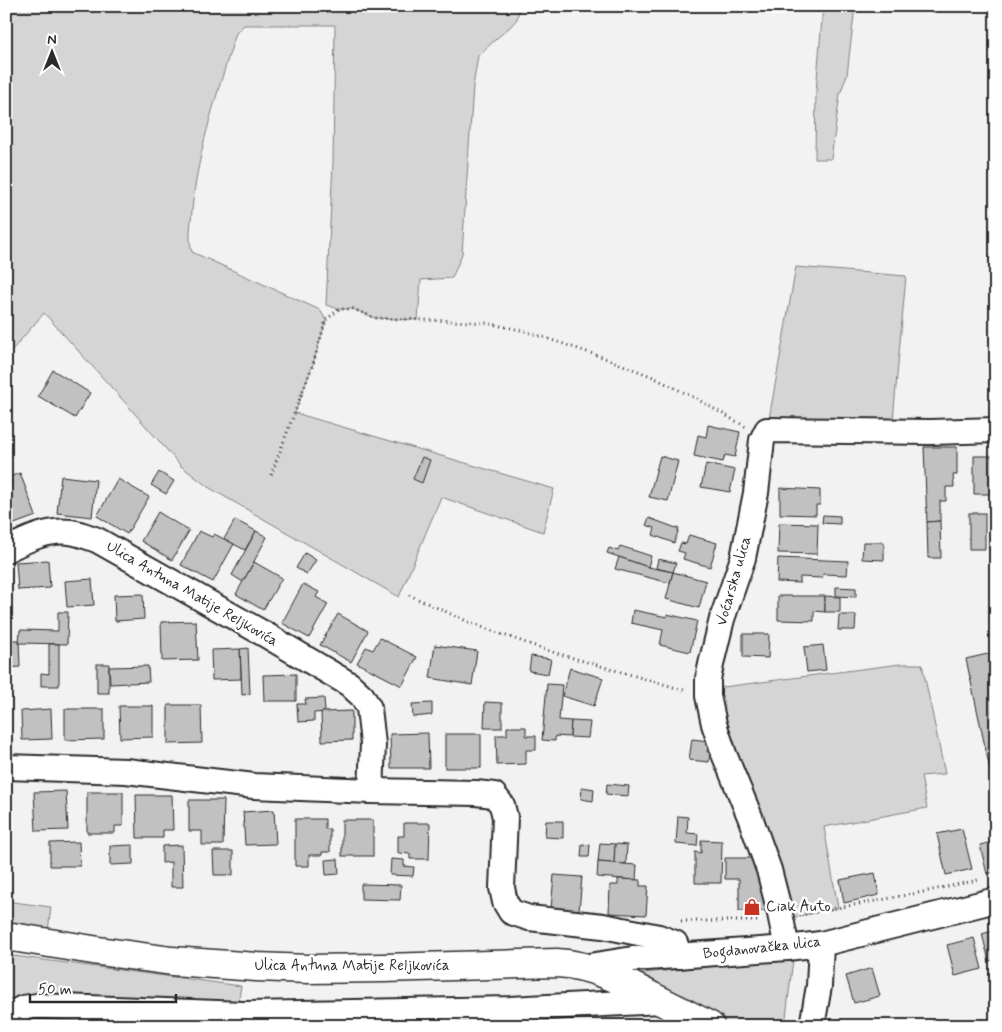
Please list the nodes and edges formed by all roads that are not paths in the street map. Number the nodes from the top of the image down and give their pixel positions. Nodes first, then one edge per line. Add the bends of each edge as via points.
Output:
1 (996, 430) edge
2 (6, 550) edge
3 (6, 767) edge
4 (371, 791) junction
5 (996, 900) edge
6 (6, 936) edge
7 (821, 944) junction
8 (787, 948) junction
9 (680, 956) junction
10 (583, 966) junction
11 (661, 1001) junction
12 (510, 1017) edge
13 (243, 1020) edge
14 (10, 1026) edge
15 (710, 1026) edge
16 (812, 1026) edge

1 - 8 street, Voćarska ulica via 768,430 762,440 756,493 743,558 720,627 708,679 708,696 724,754 769,870
2 - 4 street, Ulica Antuna Matije Reljkovića via 49,532 70,532 97,540 349,684 369,708 373,744
3 - 4 street via 126,771 254,786
4 - 9 street via 494,795 502,805 505,817 502,888 511,912 529,918 659,936 674,943
5 - 7 street, Bogdanovačka ulica
6 - 10 main road, Ulica Antuna Matije Reljkovića via 163,960 257,967 383,968 557,963
7 - 8 street, Bogdanovačka ulica
7 - 16 street via 819,986
8 - 9 street, Bogdanovačka ulica
9 - 10 street, Bogdanovačka ulica
10 - 11 main road, Ulica Antuna Matije Reljkovića via 612,975
11 - 12 street
11 - 15 main road, Ulica Antuna Matije Reljkovića
12 - 13 street
13 - 14 street via 37,1006 15,1012

